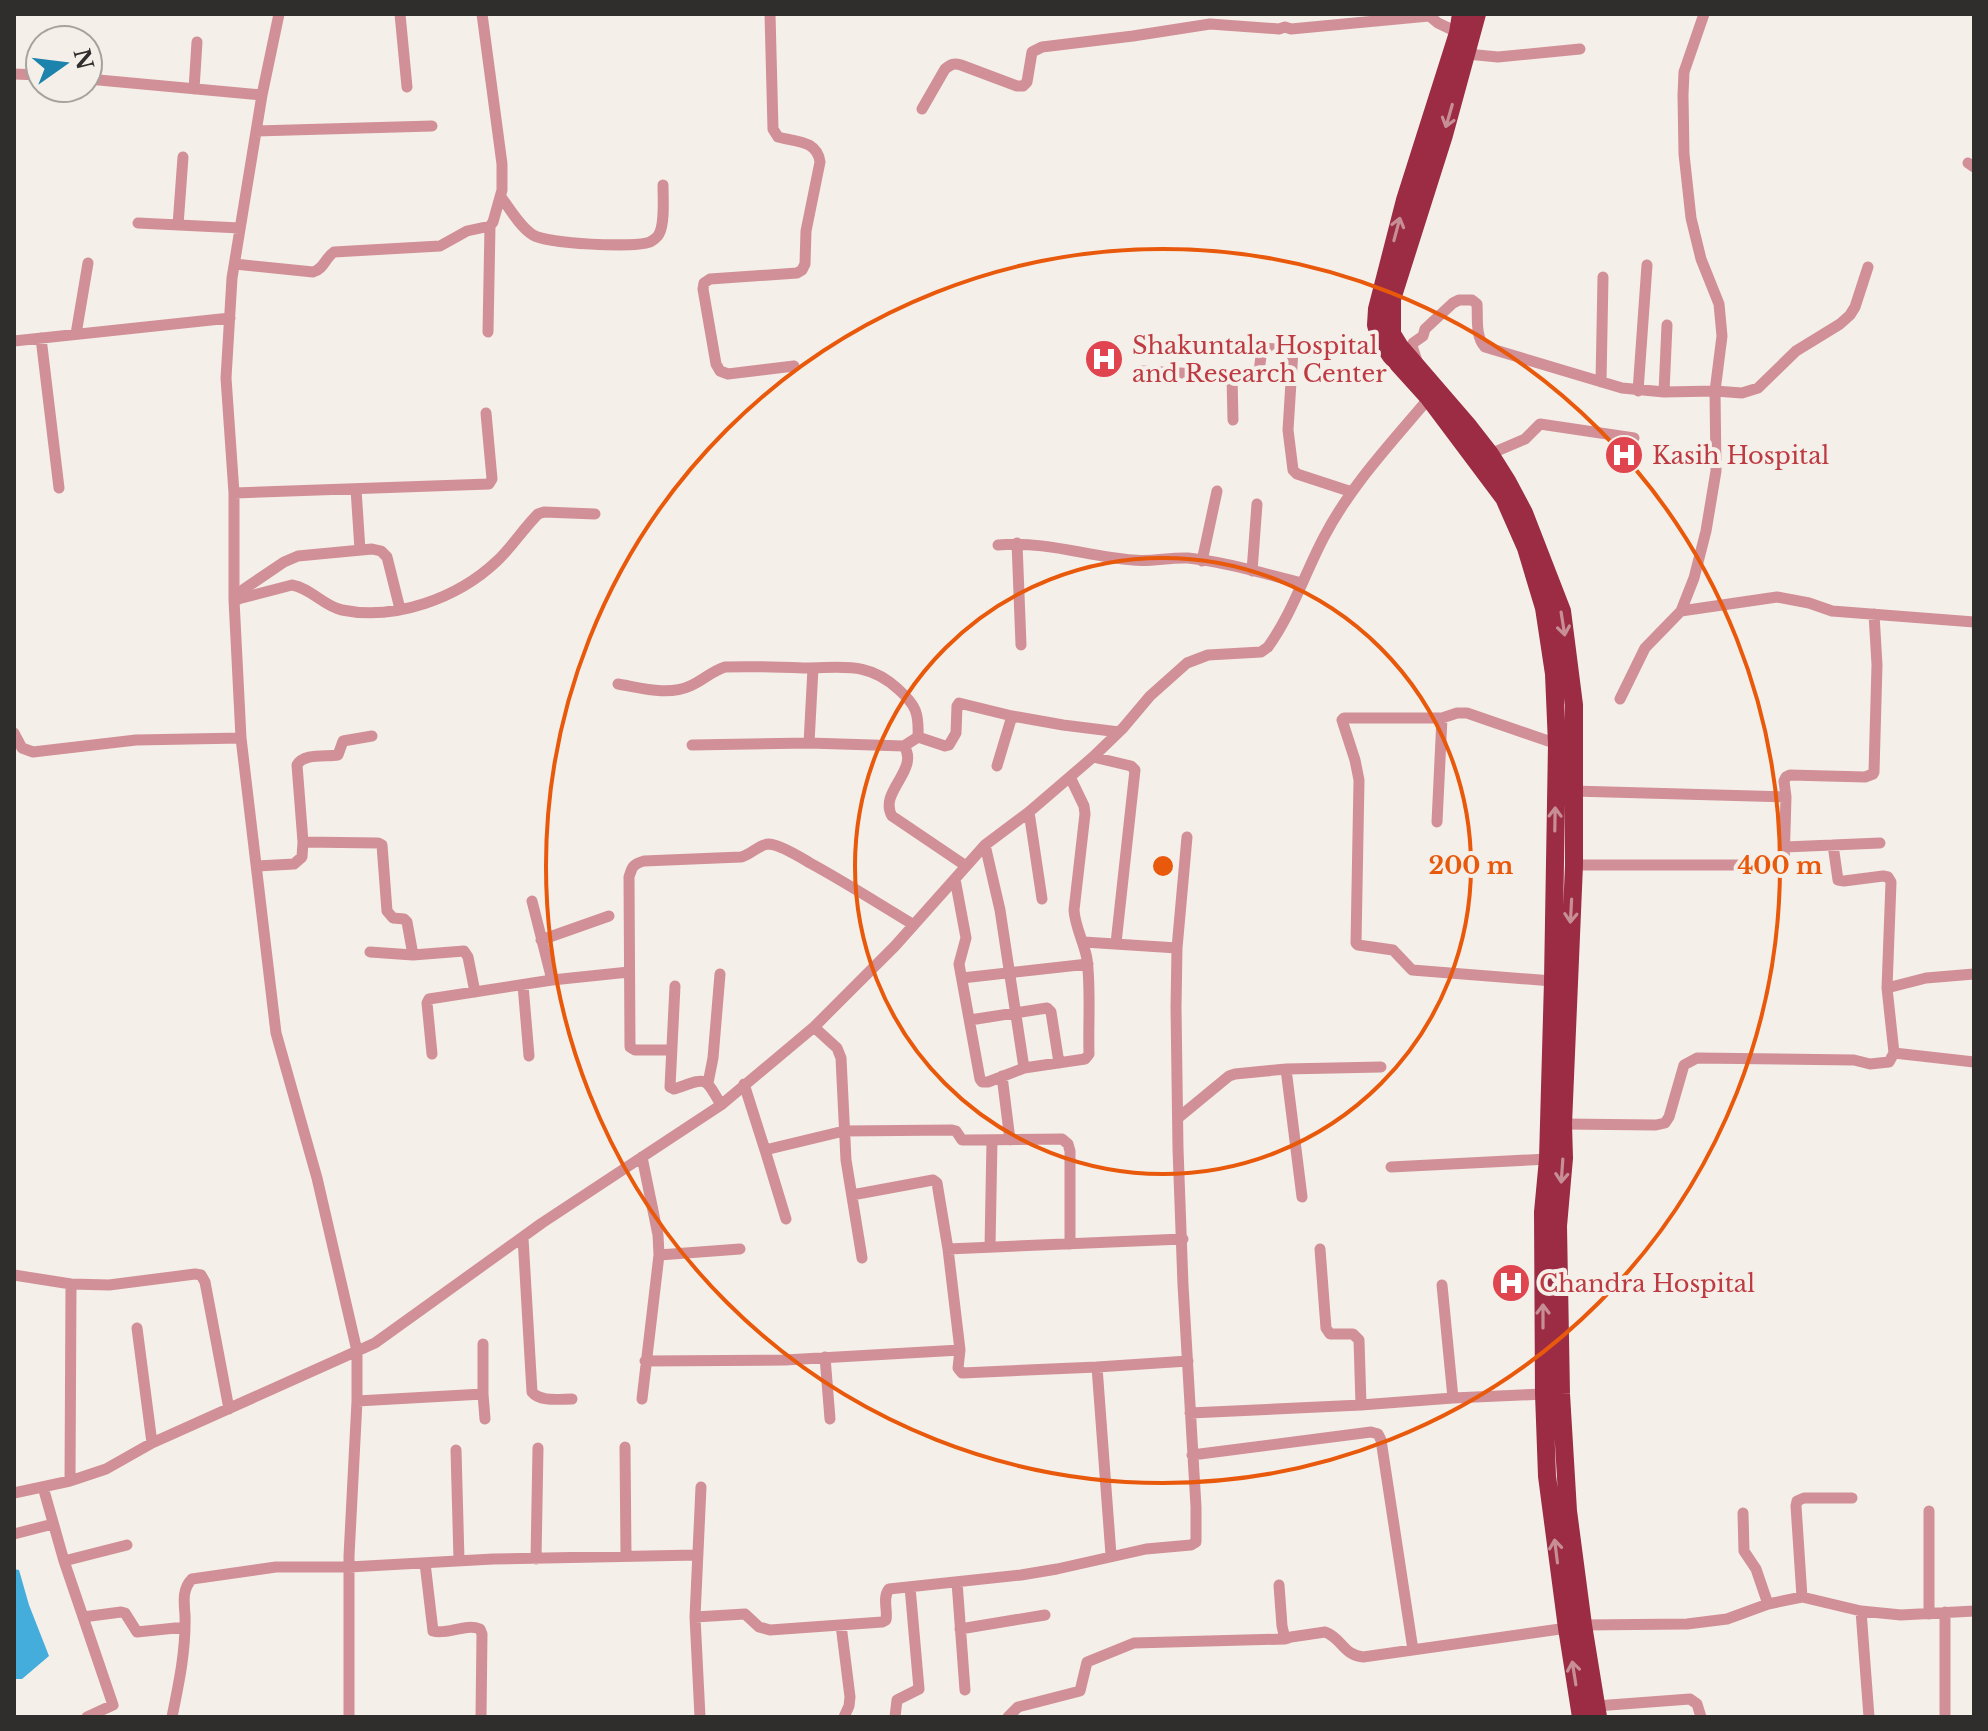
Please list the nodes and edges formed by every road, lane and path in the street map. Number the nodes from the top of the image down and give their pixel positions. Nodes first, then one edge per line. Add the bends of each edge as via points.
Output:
1 (279, 14) edge
2 (400, 14) edge
3 (482, 14) edge
4 (770, 14) edge
5 (1290, 14) edge
6 (1461, 14) edge
7 (1477, 14) edge
8 (1704, 14) edge
9 (1428, 15) edge
10 (1285, 27) junction
11 (197, 42) dead end
12 (1465, 42) junction
13 (1580, 49) dead end
14 (104, 81) edge
15 (407, 87) dead end
16 (194, 89) junction
17 (262, 95) junction
18 (922, 109) dead end
19 (432, 126) dead end
20 (256, 131) junction
21 (183, 157) dead end
22 (663, 185) dead end
23 (501, 197) junction
24 (138, 223) dead end
25 (178, 225) junction
26 (490, 226) junction
27 (240, 228) junction
28 (88, 263) dead end
29 (235, 264) junction
30 (1647, 265) dead end
31 (1868, 267) dead end
32 (1603, 277) dead end
33 (230, 318) junction
34 (1667, 325) dead end
35 (488, 332) dead end
36 (76, 334) junction
37 (41, 338) junction
38 (14, 341) edge
39 (1293, 350) junction
40 (1322, 352) dead end
41 (794, 366) dead end
42 (1421, 369) junction
43 (1142, 371) dead end
44 (1232, 376) junction
45 (1601, 382) junction
46 (1638, 391) junction
47 (1715, 391) junction
48 (1664, 392) junction
49 (1429, 398) junction
50 (486, 413) dead end
51 (1233, 420) dead end
52 (1634, 438) dead end
53 (1490, 454) junction
54 (59, 488) dead end
55 (356, 489) junction
56 (1217, 491) dead end
57 (1352, 492) junction
58 (234, 493) junction
59 (1257, 504) dead end
60 (595, 514) dead end
61 (1017, 543) junction
62 (998, 545) dead end
63 (360, 550) junction
64 (1202, 561) junction
65 (1252, 571) junction
66 (1302, 583) junction
67 (236, 599) junction
68 (400, 609) junction
69 (1681, 611) junction
70 (1874, 614) junction
71 (1974, 622) edge
72 (1021, 645) dead end
73 (813, 668) junction
74 (618, 684) dead end
75 (1620, 699) dead end
76 (1012, 716) junction
77 (1442, 718) junction
78 (14, 732) edge
79 (1119, 732) junction
80 (372, 736) dead end
81 (918, 737) junction
82 (241, 738) junction
83 (809, 743) junction
84 (1557, 744) junction
85 (692, 745) dead end
86 (21, 746) junction
87 (904, 746) junction
88 (1093, 757) junction
89 (14, 761) edge
90 (997, 766) dead end
91 (1070, 777) junction
92 (1573, 791) junction
93 (1786, 797) junction
94 (1029, 812) junction
95 (1437, 822) dead end
96 (1187, 837) dead end
97 (303, 842) junction
98 (1880, 843) dead end
99 (985, 845) junction
100 (1833, 845) junction
101 (1785, 847) junction
102 (1574, 865) junction
103 (257, 866) junction
104 (966, 866) junction
105 (955, 879) junction
106 (1042, 899) dead end
107 (532, 901) dead end
108 (609, 916) dead end
109 (914, 925) junction
110 (541, 940) junction
111 (1084, 942) junction
112 (1116, 943) junction
113 (1177, 948) junction
114 (370, 952) dead end
115 (413, 955) junction
116 (1088, 964) junction
117 (629, 972) junction
118 (1010, 972) junction
119 (720, 974) dead end
120 (1974, 974) edge
121 (962, 978) junction
122 (552, 980) junction
123 (1553, 981) junction
124 (523, 985) junction
125 (675, 986) dead end
126 (1887, 988) junction
127 (475, 992) junction
128 (1016, 1013) junction
129 (970, 1020) junction
130 (814, 1027) junction
131 (670, 1050) junction
132 (1894, 1053) junction
133 (432, 1054) dead end
134 (529, 1056) dead end
135 (1974, 1062) edge
136 (1059, 1063) junction
137 (1381, 1067) dead end
138 (1024, 1068) junction
139 (1286, 1069) junction
140 (1002, 1076) junction
141 (708, 1083) junction
142 (744, 1084) junction
143 (721, 1105) junction
144 (1178, 1118) junction
145 (1563, 1124) junction
146 (844, 1131) junction
147 (992, 1140) junction
148 (1010, 1140) junction
149 (765, 1150) junction
150 (642, 1157) junction
151 (1548, 1159) junction
152 (1391, 1167) dead end
153 (852, 1195) junction
154 (1302, 1197) dead end
155 (786, 1219) dead end
156 (523, 1238) junction
157 (1183, 1239) junction
158 (1070, 1244) junction
159 (990, 1247) junction
160 (740, 1249) dead end
161 (948, 1249) junction
162 (1320, 1249) dead end
163 (659, 1255) junction
164 (862, 1258) dead end
165 (14, 1275) edge
166 (71, 1284) junction
167 (1442, 1285) dead end
168 (137, 1328) dead end
169 (483, 1344) dead end
170 (960, 1350) junction
171 (357, 1351) junction
172 (825, 1357) junction
173 (645, 1361) junction
174 (1188, 1361) junction
175 (1097, 1367) junction
176 (483, 1394) junction
177 (1544, 1394) junction
178 (1453, 1398) junction
179 (572, 1399) dead end
180 (642, 1399) dead end
181 (357, 1401) junction
182 (1361, 1405) junction
183 (229, 1409) junction
184 (1190, 1413) junction
185 (485, 1419) dead end
186 (830, 1419) dead end
187 (152, 1443) junction
188 (625, 1447) dead end
189 (538, 1448) dead end
190 (456, 1450) dead end
191 (1192, 1455) junction
192 (70, 1481) junction
193 (43, 1487) junction
194 (701, 1487) dead end
195 (14, 1493) edge
196 (1852, 1498) dead end
197 (1929, 1511) dead end
198 (1743, 1513) dead end
199 (53, 1524) junction
200 (14, 1534) edge
201 (127, 1545) dead end
202 (697, 1555) junction
203 (1111, 1555) junction
204 (626, 1556) junction
205 (536, 1559) junction
206 (459, 1560) junction
207 (64, 1561) junction
208 (425, 1563) junction
209 (349, 1567) junction
210 (957, 1582) junction
211 (1279, 1585) dead end
212 (910, 1587) junction
213 (1802, 1597) junction
214 (1768, 1604) junction
215 (1861, 1611) junction
216 (1974, 1611) edge
217 (1945, 1612) junction
218 (1929, 1614) junction
219 (1045, 1615) dead end
220 (83, 1617) junction
221 (695, 1617) junction
222 (841, 1625) junction
223 (185, 1627) junction
224 (1575, 1627) junction
225 (960, 1629) junction
226 (1285, 1639) junction
227 (1413, 1650) junction
228 (965, 1690) dead end
229 (114, 1711) edge
230 (1592, 1713) edge
231 (87, 1717) edge
232 (172, 1717) edge
233 (349, 1717) edge
234 (481, 1717) edge
235 (700, 1717) edge
236 (844, 1717) edge
237 (895, 1717) edge
238 (1008, 1717) edge
239 (1701, 1717) edge
240 (1869, 1717) edge
241 (1945, 1717) edge

1 - 17 street
2 - 15 street
3 - 23 street via 502,164
4 - 41 street via 773,129 778,137 813,146 819,153 805,264 797,273 710,279 703,289 720,371
5 - 10 street
6 - 12 highway
7 - 12 highway
8 - 47 street via 1684,72 1684,154 1691,218 1719,304 1722,336
9 - 10 street
9 - 12 street
10 - 18 street via 1194,25 1042,47 1032,52 1023,86 954,63
11 - 16 street
12 - 13 street via 1498,57
12 -> 42 highway via 1439,149 1392,299 1392,334
49 -> 12 highway via 1381,341 1377,309 1405,200
14 - 16 street
16 - 17 street
17 - 20 street
19 - 20 street
20 - 27 street
21 - 25 street
22 - 23 street via 660,234 643,244 544,239 525,228
23 - 26 street
24 - 25 street
25 - 27 street
26 - 29 street via 440,246 334,252 313,272
26 - 35 street
27 - 29 street
28 - 36 street
29 - 33 street
30 - 46 street
31 - 47 street via 1855,307 1840,324 1796,351 1758,388
32 - 45 street
33 - 36 street
33 - 58 street via 226,398
34 - 48 street
36 - 37 street
37 - 38 street
37 - 54 street
39 - 40 street
39 - 44 street via 1262,348 1257,376
39 - 57 street via 1288,430 1293,470
42 - 45 street via 1413,343 1453,303 1472,300 1485,347
42 - 53 highway
43 - 44 street
44 - 51 street
45 - 46 street
46 - 48 street
47 - 48 street
47 - 69 street via 1716,471 1706,531
49 - 57 street
49 - 84 highway via 1504,498 1526,548 1544,608
50 - 55 street via 489,484
52 - 53 street via 1543,424 1525,439
53 -> 92 highway via 1524,513 1562,611 1574,705
55 - 58 street
55 - 63 street
56 - 64 street
57 - 66 street
58 - 67 street
59 - 65 street
60 - 68 street via 538,514 494,563 471,580 434,600
61 - 62 street
61 - 64 street via 1135,561
61 - 72 street
63 - 67 street via 298,556
63 - 68 street via 381,551 387,557
64 - 65 street
65 - 66 street
66 - 79 street via 1268,647 1187,663
67 - 68 street via 297,586 337,609
67 - 82 street
69 - 70 street via 1777,597 1832,611
69 - 75 street via 1645,648
70 - 71 street
70 - 93 street via 1873,774 1790,775 1784,781
73 - 74 street via 725,667 668,692
73 - 81 street via 844,667 885,677 916,709
73 - 83 street
76 - 79 street
76 - 81 street via 959,703 951,743 945,746
76 - 90 street
77 - 84 street via 1467,713
77 - 95 street
77 - 123 street via 1342,720 1359,780 1356,943 1393,950 1412,970
78 - 86 street
79 - 88 street
80 - 97 street via 343,741 336,756 298,762
81 - 87 street
82 - 86 street via 136,740 33,752
82 - 103 street
83 - 85 street
83 - 87 street
123 -> 84 highway
86 - 89 street
87 - 104 street via 909,756 889,812
88 - 91 street
88 - 112 street via 1135,770
91 - 94 street
91 - 111 street via 1085,814 1074,910
92 - 93 street
92 - 102 highway
93 - 101 street
94 - 99 street
94 - 106 street
96 - 113 street
97 - 103 street via 298,862
97 - 115 street via 382,845 387,911 407,922
98 - 100 street
99 - 104 street
99 - 118 street
100 - 101 street
100 - 126 street via 1838,880 1883,876 1891,882
101 - 102 street via 1784,865
102 -> 145 highway
103 - 171 street via 276,1033
104 - 105 street
105 - 109 street
105 - 121 street via 966,938 959,964
107 - 110 street
108 - 110 street
109 - 117 street via 769,844 741,857 644,861 635,863 629,877
109 - 130 street
110 - 122 street
111 - 112 street
111 - 116 street
112 - 113 street
113 - 144 street
114 - 115 street
115 - 127 street via 464,951
116 - 118 street
116 - 136 street via 1088,1057
117 - 122 street
117 - 131 street via 630,1047
118 - 121 street
118 - 128 street
119 - 141 street
120 - 126 street
121 - 129 street
122 - 124 street
123 - 151 highway
124 - 127 street
124 - 134 street
125 - 131 street
126 - 132 street
127 - 133 street via 429,999
128 - 129 street
128 - 136 street via 1049,1010
128 - 138 street
129 - 140 street via 980,1079 988,1082
130 - 142 street
130 - 146 street via 840,1052
131 - 141 street via 670,1087
132 - 135 street
132 - 145 street via 1889,1062 1870,1064 1697,1058 1684,1065 1665,1123
136 - 138 street
137 - 139 street
138 - 140 street
139 - 144 street via 1229,1076
139 - 154 street
140 - 148 street
141 - 143 street
142 - 143 street
142 - 149 street
143 - 150 street
144 - 157 street
145 -> 224 highway via 1558,1226 1561,1394
146 - 147 street via 952,1130 962,1140
146 - 149 street
146 - 153 street
147 - 148 street
147 - 159 street
148 - 158 street via 1062,1139 1068,1144
149 - 155 street
150 - 156 street
150 - 163 street
151 - 152 street
177 -> 151 highway via 1543,1212
153 - 161 street via 933,1180 939,1188
153 - 164 street
156 - 171 street
156 - 179 street via 532,1392 540,1398
157 - 158 street
157 - 174 street
158 - 159 street
159 - 161 street
160 - 163 street
161 - 170 street
162 - 182 street via 1326,1328 1330,1334 1353,1334 1359,1340
163 - 173 street
165 - 166 street
166 - 183 street via 201,1275
166 - 192 street
167 - 178 street
168 - 187 street
169 - 176 street
170 - 172 street
170 - 175 street via 962,1373
171 - 181 street
171 - 183 street
172 - 173 street
172 - 186 street
173 - 180 street
174 - 175 street
174 - 184 street
175 - 203 street
176 - 181 street
176 - 185 street
177 - 178 street
224 -> 177 highway via 1547,1476
178 - 182 street
181 - 209 street
182 - 184 street
183 - 187 street
184 - 191 street
187 - 192 street via 106,1469
188 - 204 street
189 - 205 street
190 - 206 street
191 - 203 street via 1196,1542
191 - 227 street via 1378,1434
192 - 193 street
193 - 195 street
193 - 199 street
194 - 202 street
196 - 213 street via 1797,1501
197 - 218 street
198 - 214 street via 1744,1551
199 - 200 street
199 - 207 street
201 - 207 street
202 - 204 street
202 - 221 street
203 - 210 street via 1057,1569
204 - 205 street
205 - 206 street
206 - 208 street
207 - 220 street
208 - 209 street
208 - 234 street via 433,1631 472,1626 482,1634
209 - 223 street via 276,1567 192,1579 185,1593
209 - 233 street
210 - 212 street
210 - 225 street
211 - 226 street
212 - 222 street via 887,1592 886,1620
212 - 237 street via 919,1689 897,1700
213 - 214 street
213 - 215 street
214 - 224 street via 1727,1619 1687,1624
215 - 218 street
215 - 240 street
216 - 217 street
217 - 218 street
217 - 241 street
219 - 225 street
220 - 223 street via 125,1613 143,1633
220 - 229 street
221 - 222 street via 745,1614 770,1630
221 - 235 street
222 - 236 street via 850,1697
223 - 232 street
224 - 227 street
224 - 230 highway
225 - 228 street
226 - 227 street via 1330,1633 1348,1653 1363,1657
226 - 238 street via 1134,1643 1087,1662 1080,1691 1018,1707
229 - 231 street
230 - 239 street via 1690,1699

